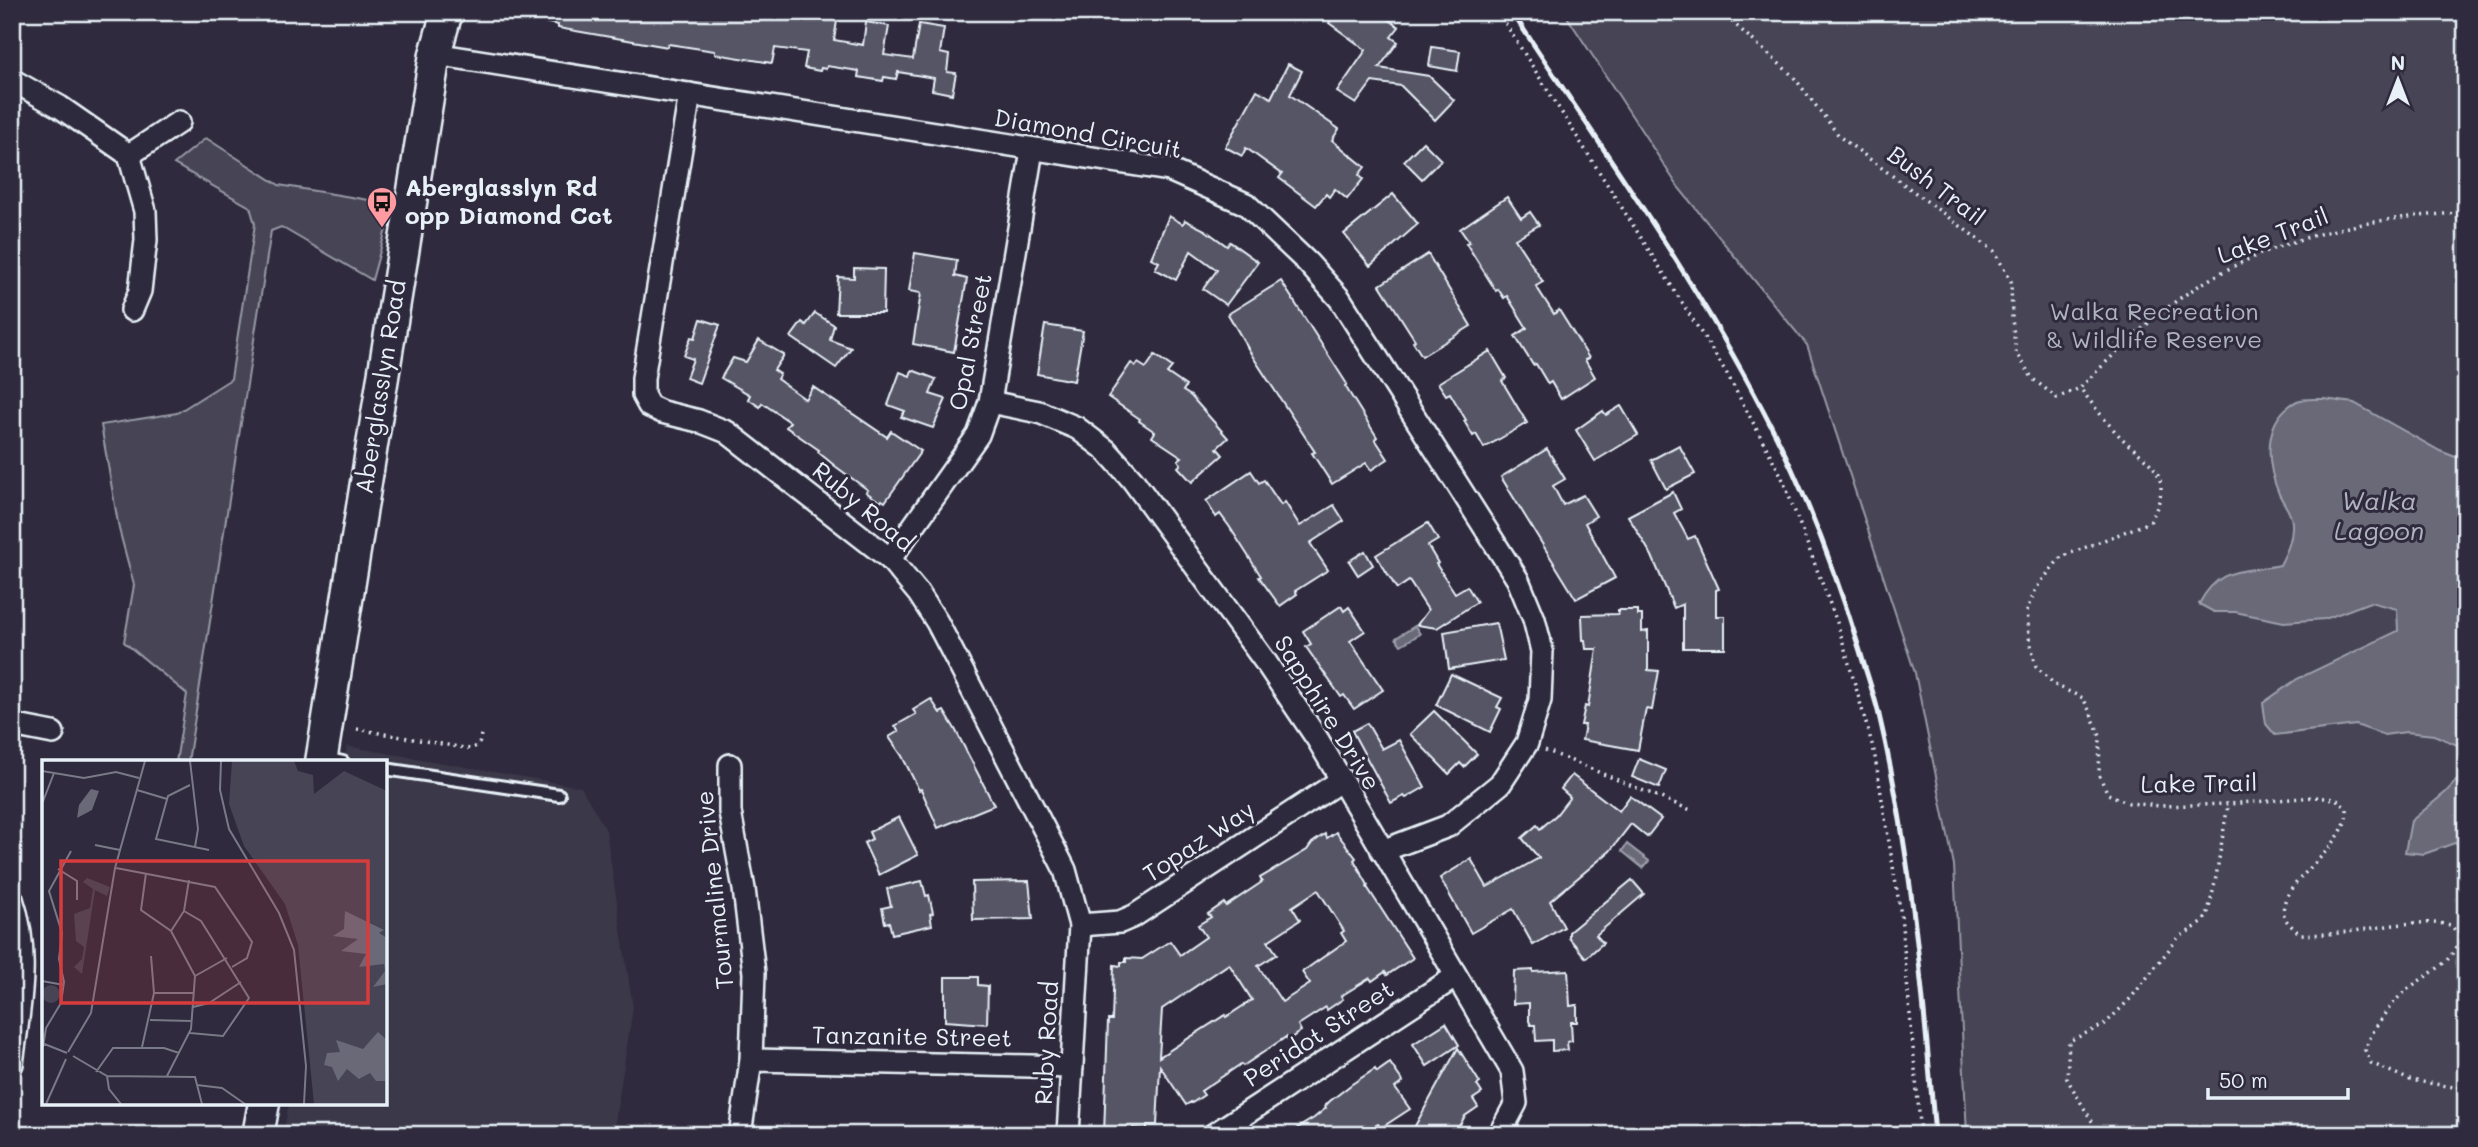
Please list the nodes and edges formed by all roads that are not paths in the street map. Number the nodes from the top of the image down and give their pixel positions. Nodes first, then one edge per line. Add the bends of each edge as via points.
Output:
1 (447, 12) edge
2 (435, 54) junction
3 (12, 80) edge
4 (690, 94) junction
5 (179, 122) dead end
6 (1032, 150) junction
7 (129, 155) junction
8 (132, 310) dead end
9 (990, 402) junction
10 (890, 559) junction
11 (12, 724) edge
12 (53, 733) dead end
13 (328, 760) edge
14 (730, 765) dead end
15 (387, 769) edge
16 (1340, 781) junction
17 (559, 795) dead end
18 (1382, 851) junction
19 (12, 899) edge
20 (1080, 925) junction
21 (1455, 977) junction
22 (17, 997) edge
23 (751, 1060) junction
24 (12, 1064) edge
25 (1072, 1067) junction
26 (264, 1105) edge
27 (258, 1135) edge
28 (740, 1135) edge
29 (1068, 1135) edge
30 (1213, 1135) edge
31 (1499, 1135) edge

1 - 2 main road, Aberglasslyn Road
2 - 4 street, Diamond Circuit
2 - 13 main road, Aberglasslyn Road
3 - 7 street
4 - 6 street, Diamond Circuit
4 - 10 street, Ruby Road via 642,395 649,406 662,412 727,432
5 - 7 street
6 - 9 street, Opal Street
6 - 18 street, Diamond Circuit via 1169,170 1246,204 1340,299 1518,580 1542,651 1540,700 1527,743 1500,784 1448,825
7 - 8 street via 145,211 146,240 142,279
9 - 10 street, Opal Street via 978,435
9 - 16 street, Sapphire Drive via 1039,412 1077,428 1124,469 1267,664
10 - 20 street, Ruby Road via 937,622 1040,818 1065,870
11 - 12 street
14 - 23 street, Tourmaline Drive via 730,812 754,973
15 - 17 lane
16 - 18 street, Sapphire Drive
16 - 20 street, Topaz Way via 1134,916 1120,922
18 - 21 street, Sapphire Drive
19 - 22 street via 23,946 24,972
20 - 25 street, Ruby Road
21 - 30 street, Peridot Street
21 - 31 street, Sapphire Drive via 1512,1071 1516,1103
22 - 24 street
23 - 25 street, Tanzanite Street
23 - 28 street, Tourmaline Drive
25 - 29 street, Ruby Road
26 - 27 main road

